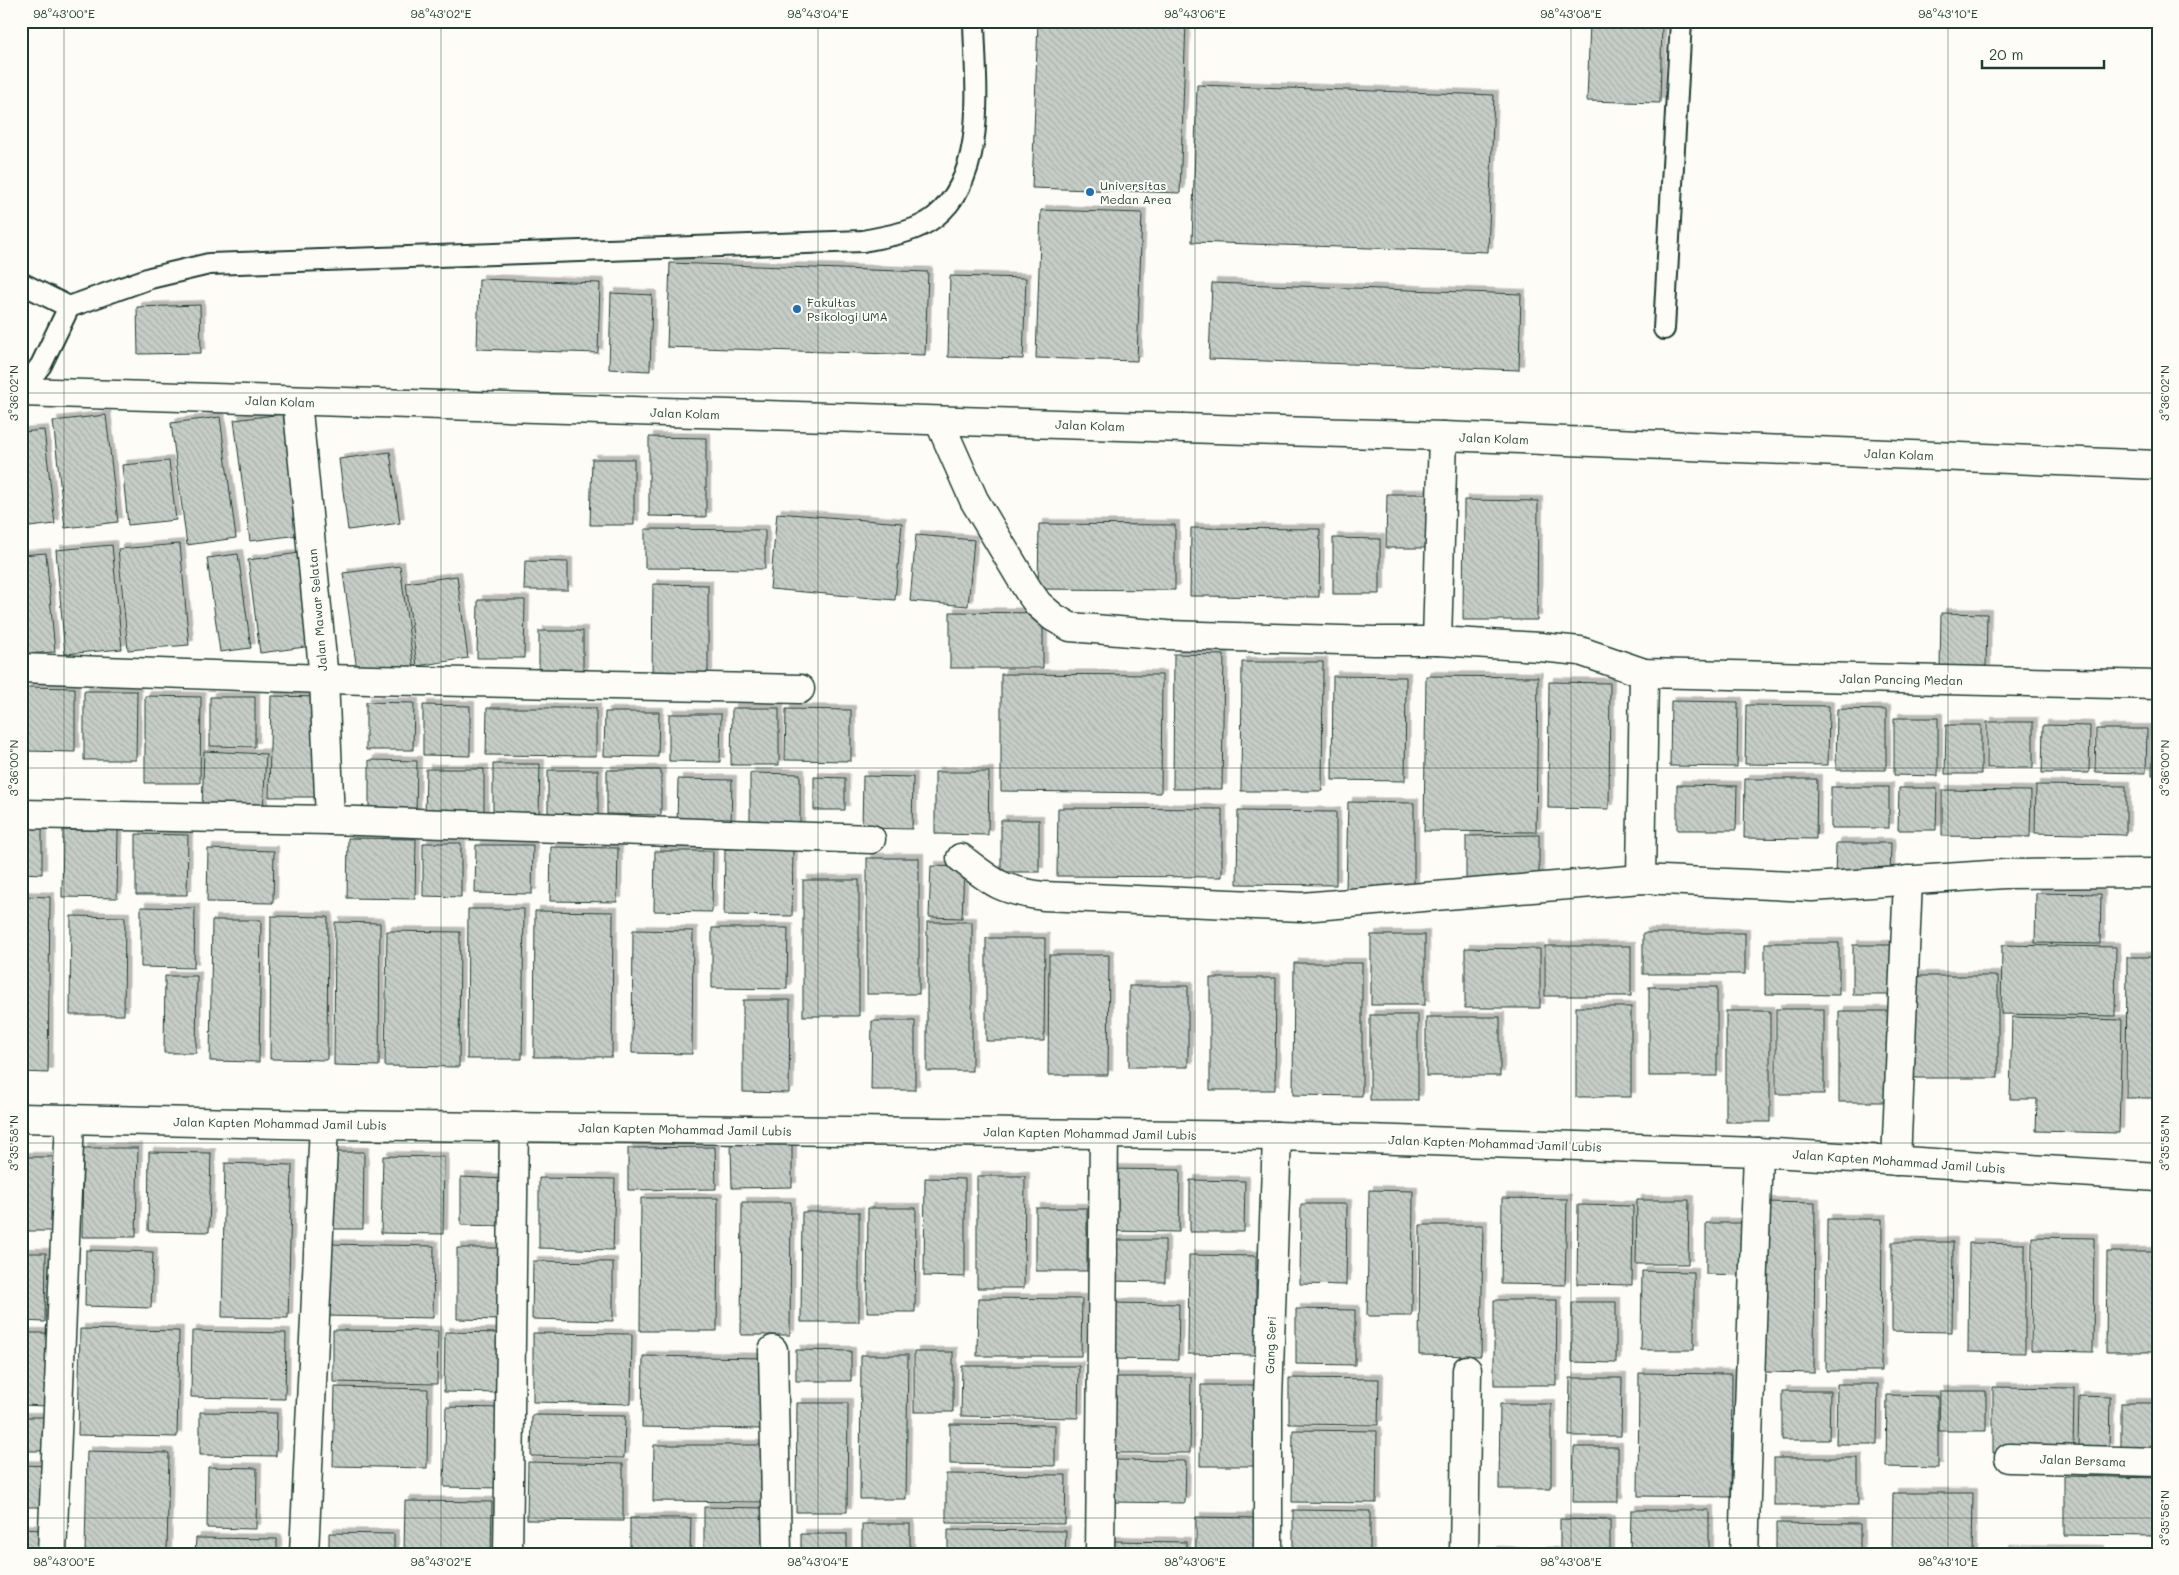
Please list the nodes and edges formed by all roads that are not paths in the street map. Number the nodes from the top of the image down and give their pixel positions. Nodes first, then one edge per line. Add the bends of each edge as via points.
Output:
1 (974, 21) edge
2 (1680, 21) edge
3 (21, 283) edge
4 (69, 307) junction
5 (1664, 329) dead end
6 (21, 392) edge
7 (297, 401) junction
8 (940, 421) junction
9 (1443, 436) junction
10 (2158, 465) edge
11 (1437, 641) junction
12 (21, 668) edge
13 (1644, 673) junction
14 (324, 679) junction
15 (2158, 685) edge
16 (800, 689) dead end
17 (21, 814) edge
18 (330, 820) junction
19 (871, 839) dead end
20 (960, 858) dead end
21 (2158, 873) edge
22 (1641, 879) junction
23 (1908, 880) junction
24 (21, 1118) edge
25 (70, 1119) junction
26 (324, 1125) junction
27 (514, 1127) junction
28 (1104, 1133) junction
29 (1277, 1136) junction
30 (1758, 1152) junction
31 (1896, 1160) junction
32 (2158, 1177) edge
33 (773, 1350) dead end
34 (1467, 1370) dead end
35 (2009, 1458) dead end
36 (2158, 1462) edge
37 (52, 1554) edge
38 (304, 1554) edge
39 (508, 1554) edge
40 (777, 1554) edge
41 (1100, 1554) edge
42 (1268, 1554) edge
43 (1464, 1554) edge
44 (1744, 1554) edge

1 - 4 lane via 975,137 968,169 955,195 935,218 902,234 863,240 209,264 150,278
2 - 5 lane
3 - 4 lane
4 - 6 lane via 41,365
6 - 7 street, Jalan Kolam
7 - 8 street, Jalan Kolam
7 - 14 street, Jalan Mawar Selatan
8 - 9 street, Jalan Kolam
8 - 11 street, Jalan Pancing Medan via 974,500 1028,590 1038,604 1070,627 1167,635
9 - 10 street, Jalan Kolam
9 - 11 street
11 - 13 street, Jalan Pancing Medan via 1580,651
12 - 14 street
13 - 15 street, Jalan Pancing Medan
13 - 22 street
14 - 16 street
14 - 18 street, Jalan Mawar Selatan
17 - 18 street
18 - 19 street
20 - 22 street via 992,882 1013,892 1302,907
21 - 23 street via 2004,874
22 - 23 street via 1812,886
23 - 31 street
24 - 25 street, Jalan Kapten Mohammad Jamil Lubis
25 - 26 street, Jalan Kapten Mohammad Jamil Lubis
25 - 37 street
26 - 27 street, Jalan Kapten Mohammad Jamil Lubis
26 - 38 street
27 - 28 street, Jalan Kapten Mohammad Jamil Lubis
27 - 39 street
28 - 29 street, Jalan Kapten Mohammad Jamil Lubis
28 - 41 street
29 - 30 street, Jalan Kapten Mohammad Jamil Lubis
29 - 42 street, Gang Seri via 1268,1399
30 - 31 street, Jalan Kapten Mohammad Jamil Lubis
30 - 44 street
31 - 32 street, Jalan Kapten Mohammad Jamil Lubis
33 - 40 street
34 - 43 street
35 - 36 street, Jalan Bersama

